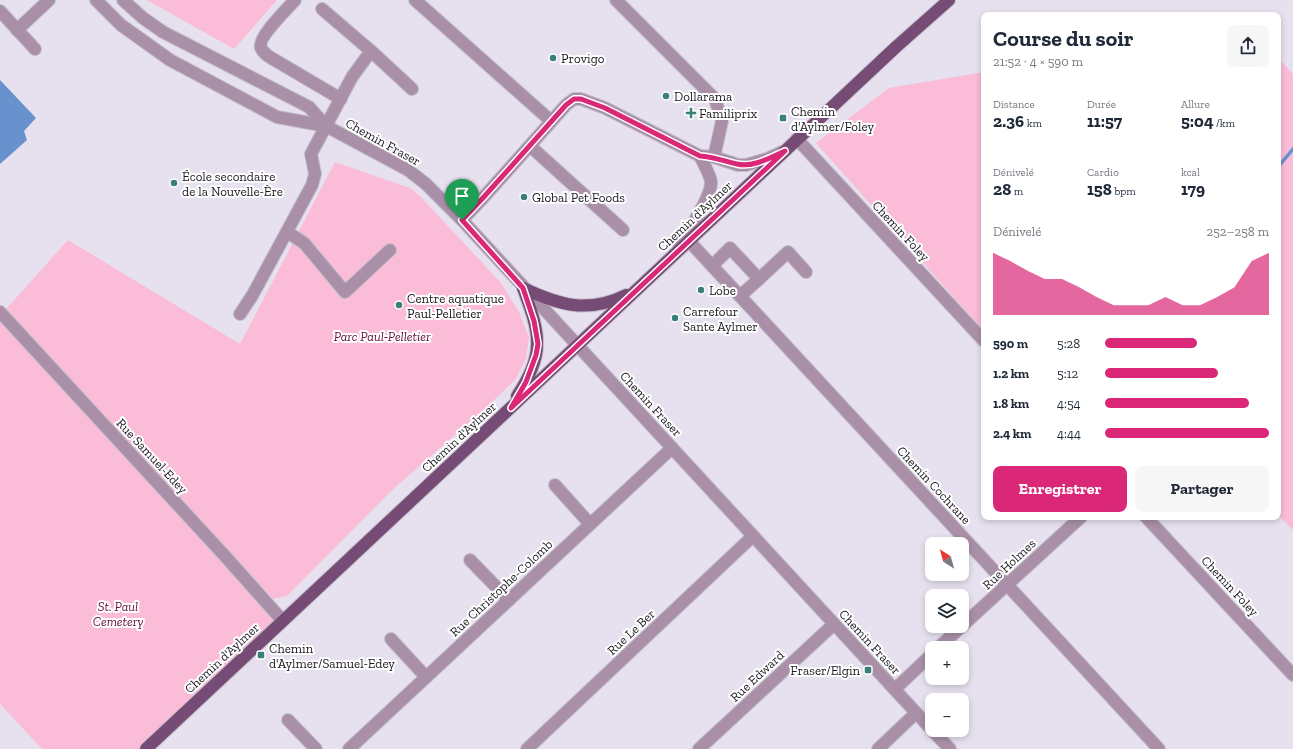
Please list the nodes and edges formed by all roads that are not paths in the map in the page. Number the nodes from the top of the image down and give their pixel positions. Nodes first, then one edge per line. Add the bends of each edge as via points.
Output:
1 (49, 0) edge
2 (96, 0) edge
3 (124, 0) edge
4 (295, 0) edge
5 (415, 0) edge
6 (616, 0) edge
7 (942, 0) edge
8 (949, 0) edge
9 (322, 9) dead end
10 (0, 11) edge
11 (143, 18) junction
12 (17, 30) junction
13 (134, 35) junction
14 (896, 47) junction
15 (35, 49) dead end
16 (371, 51) junction
17 (412, 89) dead end
18 (341, 99) junction
19 (551, 121) junction
20 (326, 126) junction
21 (798, 139) junction
22 (530, 146) junction
23 (785, 151) junction
24 (700, 156) junction
25 (714, 157) junction
26 (462, 220) junction
27 (623, 230) dead end
28 (287, 232) junction
29 (689, 241) junction
30 (390, 250) dead end
31 (675, 253) junction
32 (712, 266) junction
33 (806, 272) dead end
34 (759, 279) junction
35 (523, 288) junction
36 (638, 288) junction
37 (740, 296) junction
38 (0, 312) edge
39 (240, 314) dead end
40 (981, 338) edge
41 (577, 345) junction
42 (511, 408) junction
43 (672, 448) junction
44 (555, 486) dead end
45 (1078, 520) edge
46 (1149, 520) edge
47 (590, 524) junction
48 (753, 536) junction
49 (470, 560) dead end
50 (1007, 584) junction
51 (509, 600) junction
52 (282, 620) junction
53 (834, 624) junction
54 (391, 639) dead end
55 (946, 641) edge
56 (925, 660) edge
57 (1293, 675) edge
58 (426, 677) junction
59 (894, 689) junction
60 (916, 713) junction
61 (288, 720) dead end
62 (925, 723) edge
63 (939, 737) edge
64 (146, 749) edge
65 (316, 749) edge
66 (349, 749) edge
67 (527, 749) edge
68 (700, 749) edge
69 (878, 749) edge
70 (950, 749) edge
71 (1159, 749) edge

1 - 12 street
2 - 13 street, Chemin Fraser
3 - 11 street, Chemin Fraser
4 - 18 street via 261,40 261,48 265,54
5 - 19 street
6 - 25 street via 715,99 722,121
7 - 14 main road
8 - 14 main road
9 - 16 street
10 - 12 street
11 - 13 street
11 - 20 street, Chemin Fraser via 162,32 309,107
12 - 15 street
13 - 20 street, Chemin Fraser via 170,60 277,117
14 - 21 main road, Chemin d'Aylmer
16 - 17 street
16 - 18 street via 352,77
18 - 20 street
19 - 22 street
19 - 24 street via 574,99 581,99 605,108
20 - 26 street, Chemin Fraser via 416,176
20 - 28 street via 311,154 314,174 312,185
21 - 23 main road, Chemin d'Aylmer
21 - 40 street, Chemin Foley
22 - 26 street
22 - 27 street
23 - 25 street via 746,165
23 - 29 main road, Chemin d'Aylmer
24 - 25 street
24 - 31 street via 711,183 710,188
26 - 35 street, Chemin Fraser
28 - 30 street via 304,243 345,292
28 - 39 street
29 - 31 main road, Chemin d'Aylmer
29 - 32 street, Chemin Cochrane
31 - 36 main road, Chemin d'Aylmer
32 - 34 street via 730,248
32 - 37 street, Chemin Cochrane
33 - 34 street via 788,252
34 - 37 street
35 - 36 main road via 554,301 579,306 603,304
35 - 41 street, Chemin Fraser
35 - 42 main road via 534,321 538,344 526,382
36 - 41 main road, Chemin d'Aylmer
37 - 50 street, Chemin Cochrane
38 - 52 street, Rue Samuel-Edey
41 - 42 main road, Chemin d'Aylmer
41 - 43 street, Chemin Fraser
42 - 52 main road, Chemin d'Aylmer
43 - 47 street, Rue Christophe-Colomb
43 - 48 street, Chemin Fraser
44 - 47 street
45 - 50 street, Rue Holmes
46 - 57 street, Chemin Foley
47 - 51 street, Rue Christophe-Colomb
48 - 53 street, Chemin Fraser
48 - 67 street, Rue Le Ber
49 - 51 street
50 - 55 street, Rue Holmes
50 - 71 street, Chemin Cochrane
51 - 58 street, Rue Christophe-Colomb
52 - 64 main road, Chemin d'Aylmer
53 - 59 street, Chemin Fraser
53 - 68 street, Rue Edward
54 - 58 street
56 - 59 street
58 - 66 street, Rue Christophe-Colomb
59 - 60 street, Chemin Fraser
60 - 62 street, Chemin Fraser
60 - 69 street
61 - 65 street
63 - 70 street, Chemin Fraser

